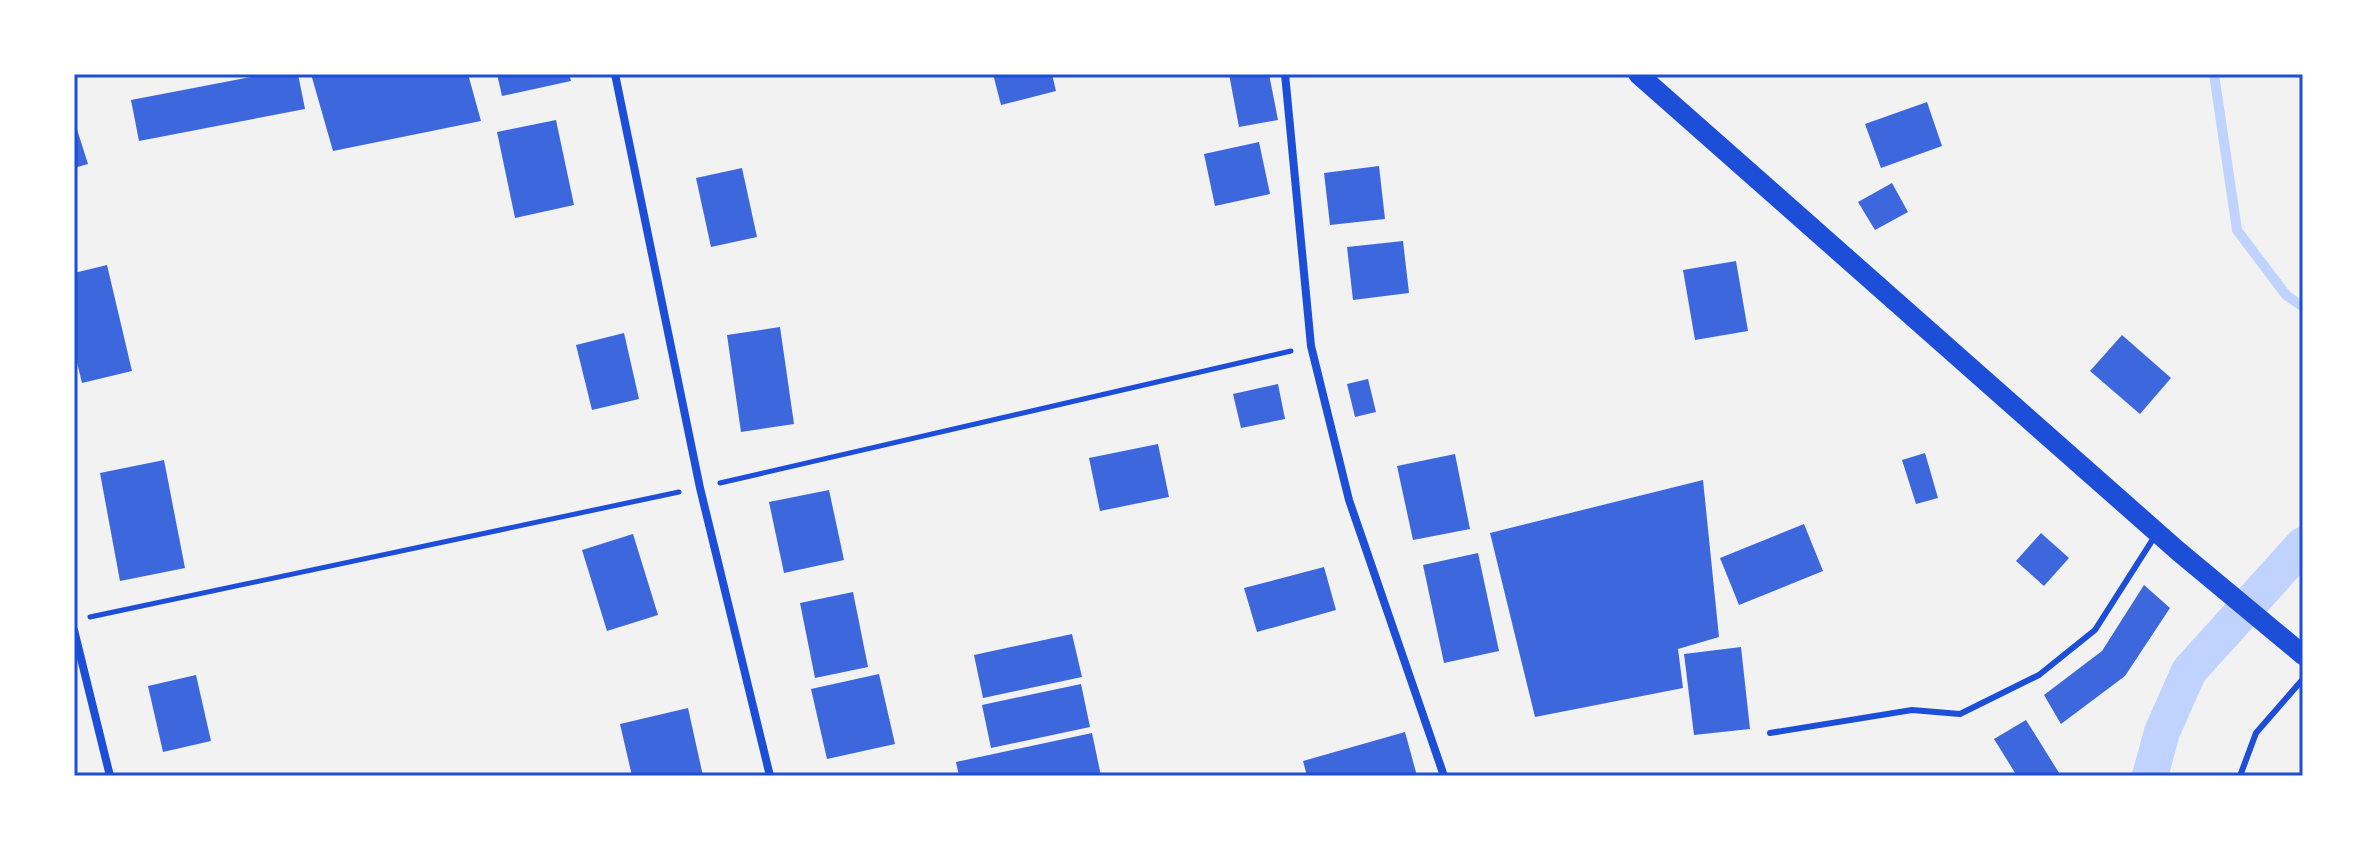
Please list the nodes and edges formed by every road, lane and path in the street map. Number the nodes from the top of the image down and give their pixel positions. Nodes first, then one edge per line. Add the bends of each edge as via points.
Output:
1 (615, 74) edge
2 (1285, 74) edge
3 (1638, 74) edge
4 (2157, 533) junction
5 (74, 630) edge
6 (2303, 655) edge
7 (2303, 679) edge
8 (1770, 733) dead end
9 (110, 776) edge
10 (770, 776) edge
11 (1444, 776) edge
12 (2240, 776) edge

1 - 10 street via 700,488
2 - 11 street via 1311,346 1349,500
3 - 4 main road
4 - 6 main road
4 - 8 lane via 2095,630 2039,675 1960,714 1912,710
5 - 9 street
7 - 12 lane via 2256,733

